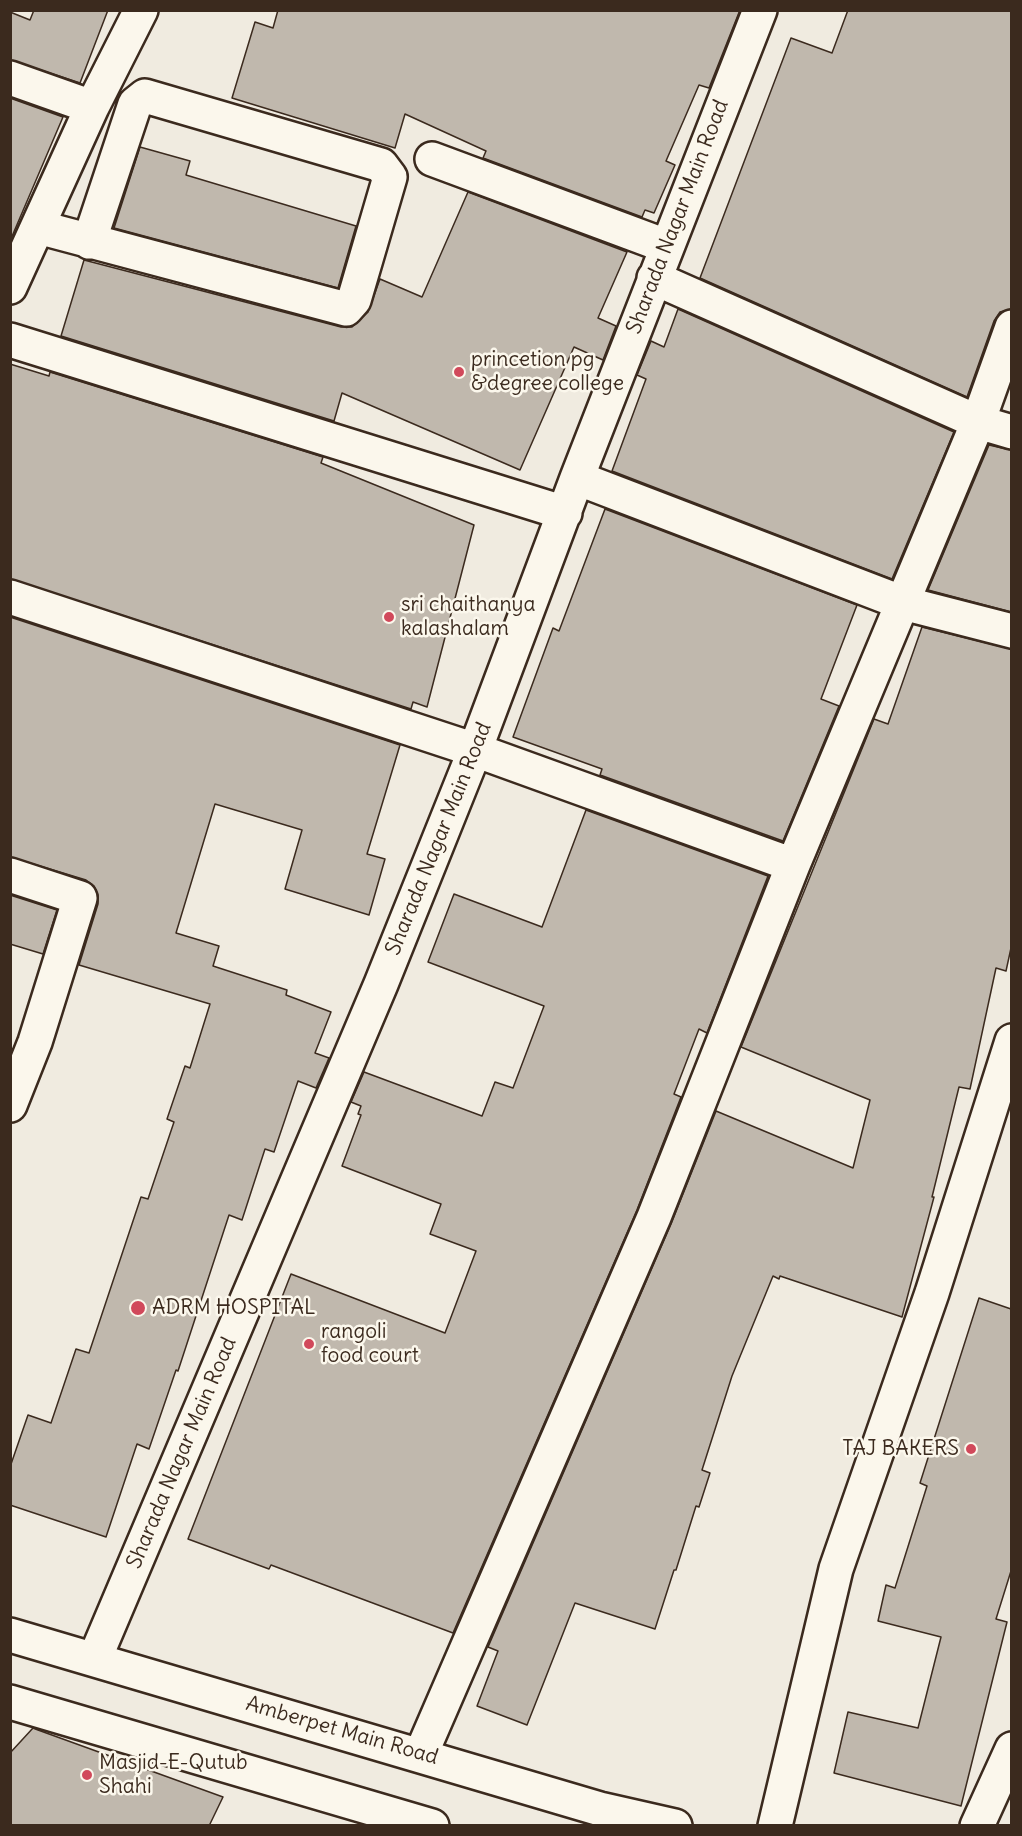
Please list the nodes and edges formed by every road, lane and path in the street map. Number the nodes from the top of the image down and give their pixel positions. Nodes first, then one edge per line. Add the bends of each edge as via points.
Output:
1 (141, 10) edge
2 (760, 10) edge
3 (10, 78) edge
4 (92, 107) junction
5 (432, 159) dead end
6 (38, 227) junction
7 (88, 242) junction
8 (666, 246) junction
9 (654, 278) junction
10 (10, 287) edge
11 (1011, 327) edge
12 (10, 340) edge
13 (978, 422) junction
14 (1011, 432) edge
15 (577, 478) junction
16 (565, 513) junction
17 (10, 597) edge
18 (903, 603) junction
19 (1011, 631) edge
20 (475, 750) junction
21 (793, 865) junction
22 (10, 874) edge
23 (1011, 1041) edge
24 (10, 1105) edge
25 (10, 1635) edge
26 (95, 1658) junction
27 (10, 1702) edge
28 (1011, 1749) edge
29 (421, 1754) junction
30 (432, 1826) edge
31 (675, 1826) edge
32 (775, 1826) edge
33 (977, 1826) edge

1 - 4 main road
2 - 8 main road, Sharada Nagar Main Road
3 - 4 main road
4 - 6 main road
5 - 8 main road
6 - 7 main road
6 - 10 main road
7 - 7 main road via 346,309 354,300 390,177 381,165 145,96 135,104
8 - 9 main road, Sharada Nagar Main Road
9 - 13 main road
9 - 15 main road, Sharada Nagar Main Road
11 - 13 main road
12 - 16 main road
13 - 14 main road
13 - 18 main road
15 - 16 main road, Sharada Nagar Main Road
15 - 18 main road
16 - 20 main road, Sharada Nagar Main Road
17 - 20 main road
18 - 19 main road
18 - 21 main road
20 - 21 main road
20 - 26 main road, Sharada Nagar Main Road via 381,984
21 - 29 main road via 654,1217
22 - 24 main road via 80,898 35,1042
23 - 32 main road via 932,1293 836,1569
25 - 26 main road, Amberpet Main Road
26 - 29 main road, Amberpet Main Road
27 - 30 main road
28 - 33 main road
29 - 31 main road, Amberpet Main Road via 600,1809

